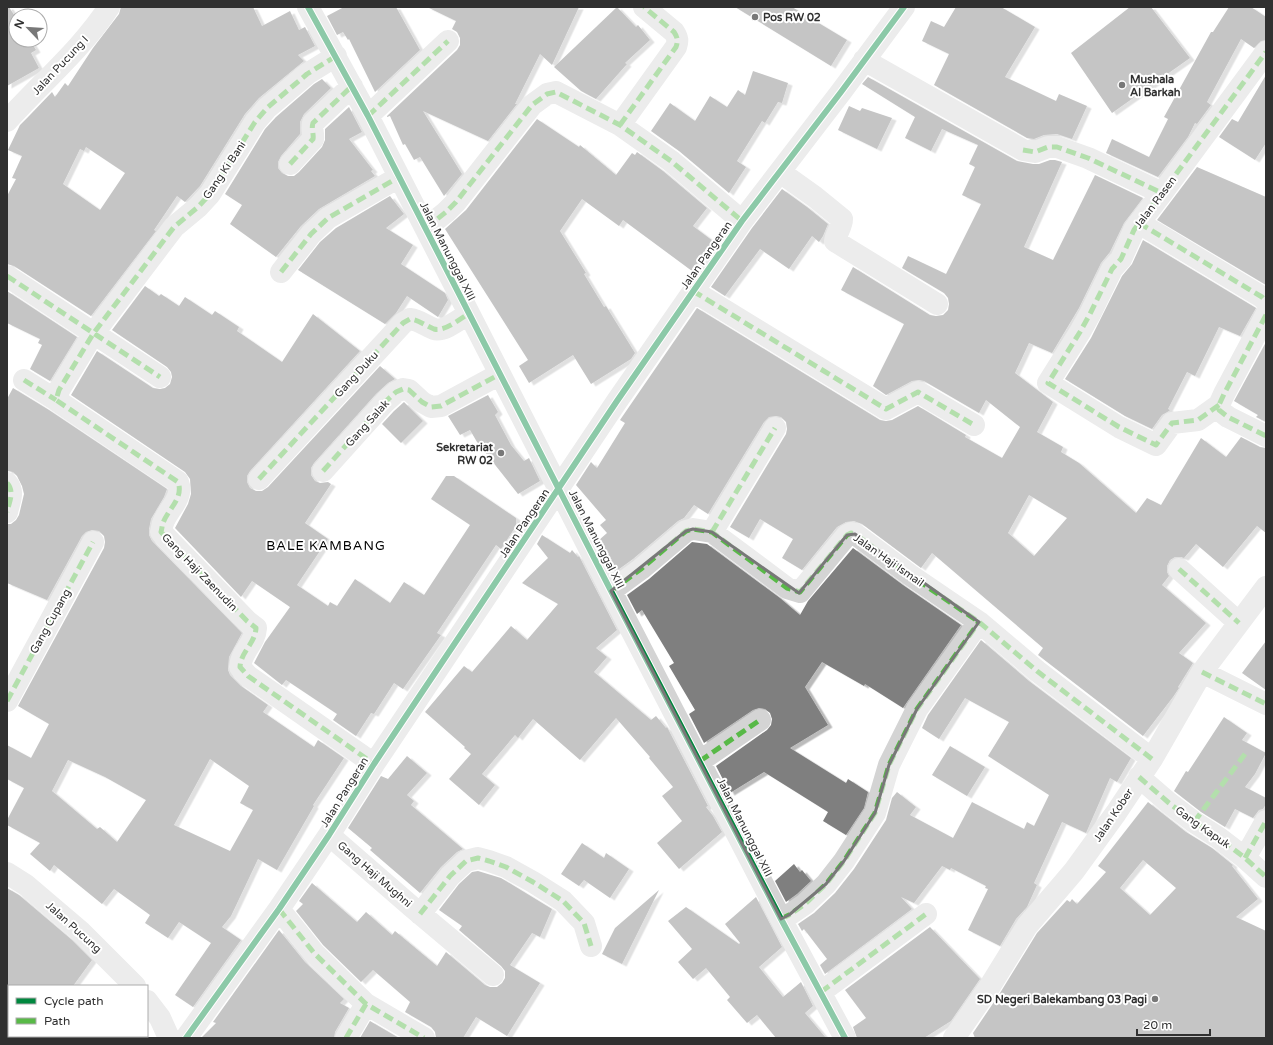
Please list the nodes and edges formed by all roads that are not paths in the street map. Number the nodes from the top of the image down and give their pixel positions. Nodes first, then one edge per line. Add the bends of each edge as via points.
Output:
1 (109, 7) edge
2 (308, 7) edge
3 (644, 7) edge
4 (902, 7) edge
5 (448, 41) dead end
6 (1266, 52) edge
7 (336, 56) junction
8 (864, 60) junction
9 (352, 86) junction
10 (368, 116) junction
11 (7, 121) edge
12 (620, 124) junction
13 (290, 164) dead end
14 (780, 172) junction
15 (399, 177) junction
16 (1162, 193) junction
17 (742, 221) junction
18 (1139, 223) junction
19 (426, 228) junction
20 (281, 272) dead end
21 (7, 276) edge
22 (693, 291) junction
23 (1266, 301) edge
24 (937, 304) dead end
25 (468, 314) junction
26 (1266, 315) edge
27 (93, 334) junction
28 (500, 374) junction
29 (160, 377) dead end
30 (24, 380) dead end
31 (56, 400) junction
32 (1219, 405) junction
33 (974, 425) dead end
34 (775, 428) dead end
35 (1266, 436) edge
36 (323, 472) dead end
37 (259, 479) dead end
38 (7, 483) edge
39 (560, 488) junction
40 (7, 512) edge
41 (712, 532) junction
42 (93, 542) dead end
43 (1179, 569) dead end
44 (1266, 587) edge
45 (611, 591) junction
46 (979, 622) junction
47 (1239, 623) junction
48 (1202, 672) junction
49 (7, 701) edge
50 (1266, 704) edge
51 (760, 720) dead end
52 (1152, 759) junction
53 (700, 761) junction
54 (374, 764) junction
55 (1139, 778) junction
56 (1266, 821) edge
57 (329, 835) junction
58 (1245, 858) junction
59 (7, 873) edge
60 (1266, 878) edge
61 (278, 909) junction
62 (420, 914) junction
63 (926, 914) dead end
64 (781, 919) junction
65 (591, 946) dead end
66 (493, 975) dead end
67 (134, 985) edge
68 (821, 992) junction
69 (148, 1002) edge
70 (366, 1004) junction
71 (169, 1038) edge
72 (186, 1038) edge
73 (346, 1038) edge
74 (424, 1038) edge
75 (844, 1038) edge
76 (954, 1038) edge

1 - 11 street, Jalan Pucung I via 75,51
2 - 7 street, Jalan Manunggal XIII
3 - 12 street via 674,32 677,37 676,47
4 - 8 street, Jalan Pangeran
5 - 10 street
6 - 16 street, Jalan Rasen
7 - 9 street, Jalan Manunggal XIII
7 - 27 street, Gang Ki Bani via 307,74 267,108 255,122 210,194 174,226
8 - 14 street, Jalan Pangeran
8 - 16 street via 1023,150 1035,152 1048,147 1058,147 1088,158
9 - 10 street, Jalan Manunggal XIII
9 - 13 street via 313,123 313,140
10 - 15 street, Jalan Manunggal XIII
12 - 17 street via 670,161
12 - 19 street via 556,92 547,94 532,106 456,202
14 - 17 street, Jalan Pangeran
14 - 24 street via 842,219 835,241
15 - 19 street, Jalan Manunggal XIII
15 - 20 street via 328,218 311,234
16 - 18 street, Jalan Rasen
17 - 22 street, Jalan Pangeran
18 - 23 street
18 - 32 street, Jalan Rasen via 1080,332 1048,383 1119,427 1156,444 1172,423 1198,420
19 - 25 street, Jalan Manunggal XIII
21 - 27 street
22 - 33 street via 886,409 918,392
22 - 39 street, Jalan Pangeran
25 - 28 street, Jalan Manunggal XIII
25 - 37 street, Gang Duku via 444,329 436,330 410,318 403,323
26 - 32 street
27 - 29 street
27 - 31 street via 59,390
28 - 36 street, Gang Salak via 441,406 431,408 409,390 396,392
28 - 39 street, Jalan Manunggal XIII
30 - 31 street
31 - 54 street, Gang Haji Zaenudin via 178,482 178,497 163,522 161,532 256,628 255,636 240,659 240,667 248,676
32 - 35 street via 1219,410 1228,417
34 - 41 street
38 - 40 street via 12,492
39 - 45 street, Jalan Manunggal XIII
39 - 54 street, Jalan Pangeran
41 - 45 street, Jalan Haji Ismail via 693,529 686,531
41 - 46 street, Jalan Haji Ismail via 787,588 800,592 847,535 855,534
42 - 49 street, Gang Cupang
43 - 47 street
44 - 47 street, Jalan Kober
45 - 53 street, Jalan Manunggal XIII
46 - 52 street, Jalan Haji Ismail via 1037,671
46 - 64 street via 917,709 889,765 875,812 844,861 816,894
47 - 48 street, Jalan Kober
48 - 50 street
48 - 52 street, Jalan Kober
51 - 53 street
52 - 55 street, Jalan Kober
53 - 64 street, Jalan Manunggal XIII
54 - 57 street, Jalan Pangeran
55 - 58 street, Gang Kapuk via 1168,803
55 - 76 street, Jalan Kober via 1074,871 1027,926
56 - 58 street
57 - 61 street, Jalan Pangeran
57 - 62 street, Gang Haji Mughni
58 - 60 street, Gang Kapuk
59 - 67 street, Jalan Pucung via 26,885 80,931
61 - 70 street via 314,952
61 - 72 street, Jalan Pangeran
62 - 65 street, Gang Haji Mughni via 450,876 466,861 478,858 506,868 563,902 584,922
62 - 66 street, Gang Haji Mughni
63 - 68 street
64 - 68 street, Jalan Manunggal XIII
68 - 75 street, Jalan Manunggal XIII
69 - 71 street via 160,1018
70 - 73 street
70 - 74 street

